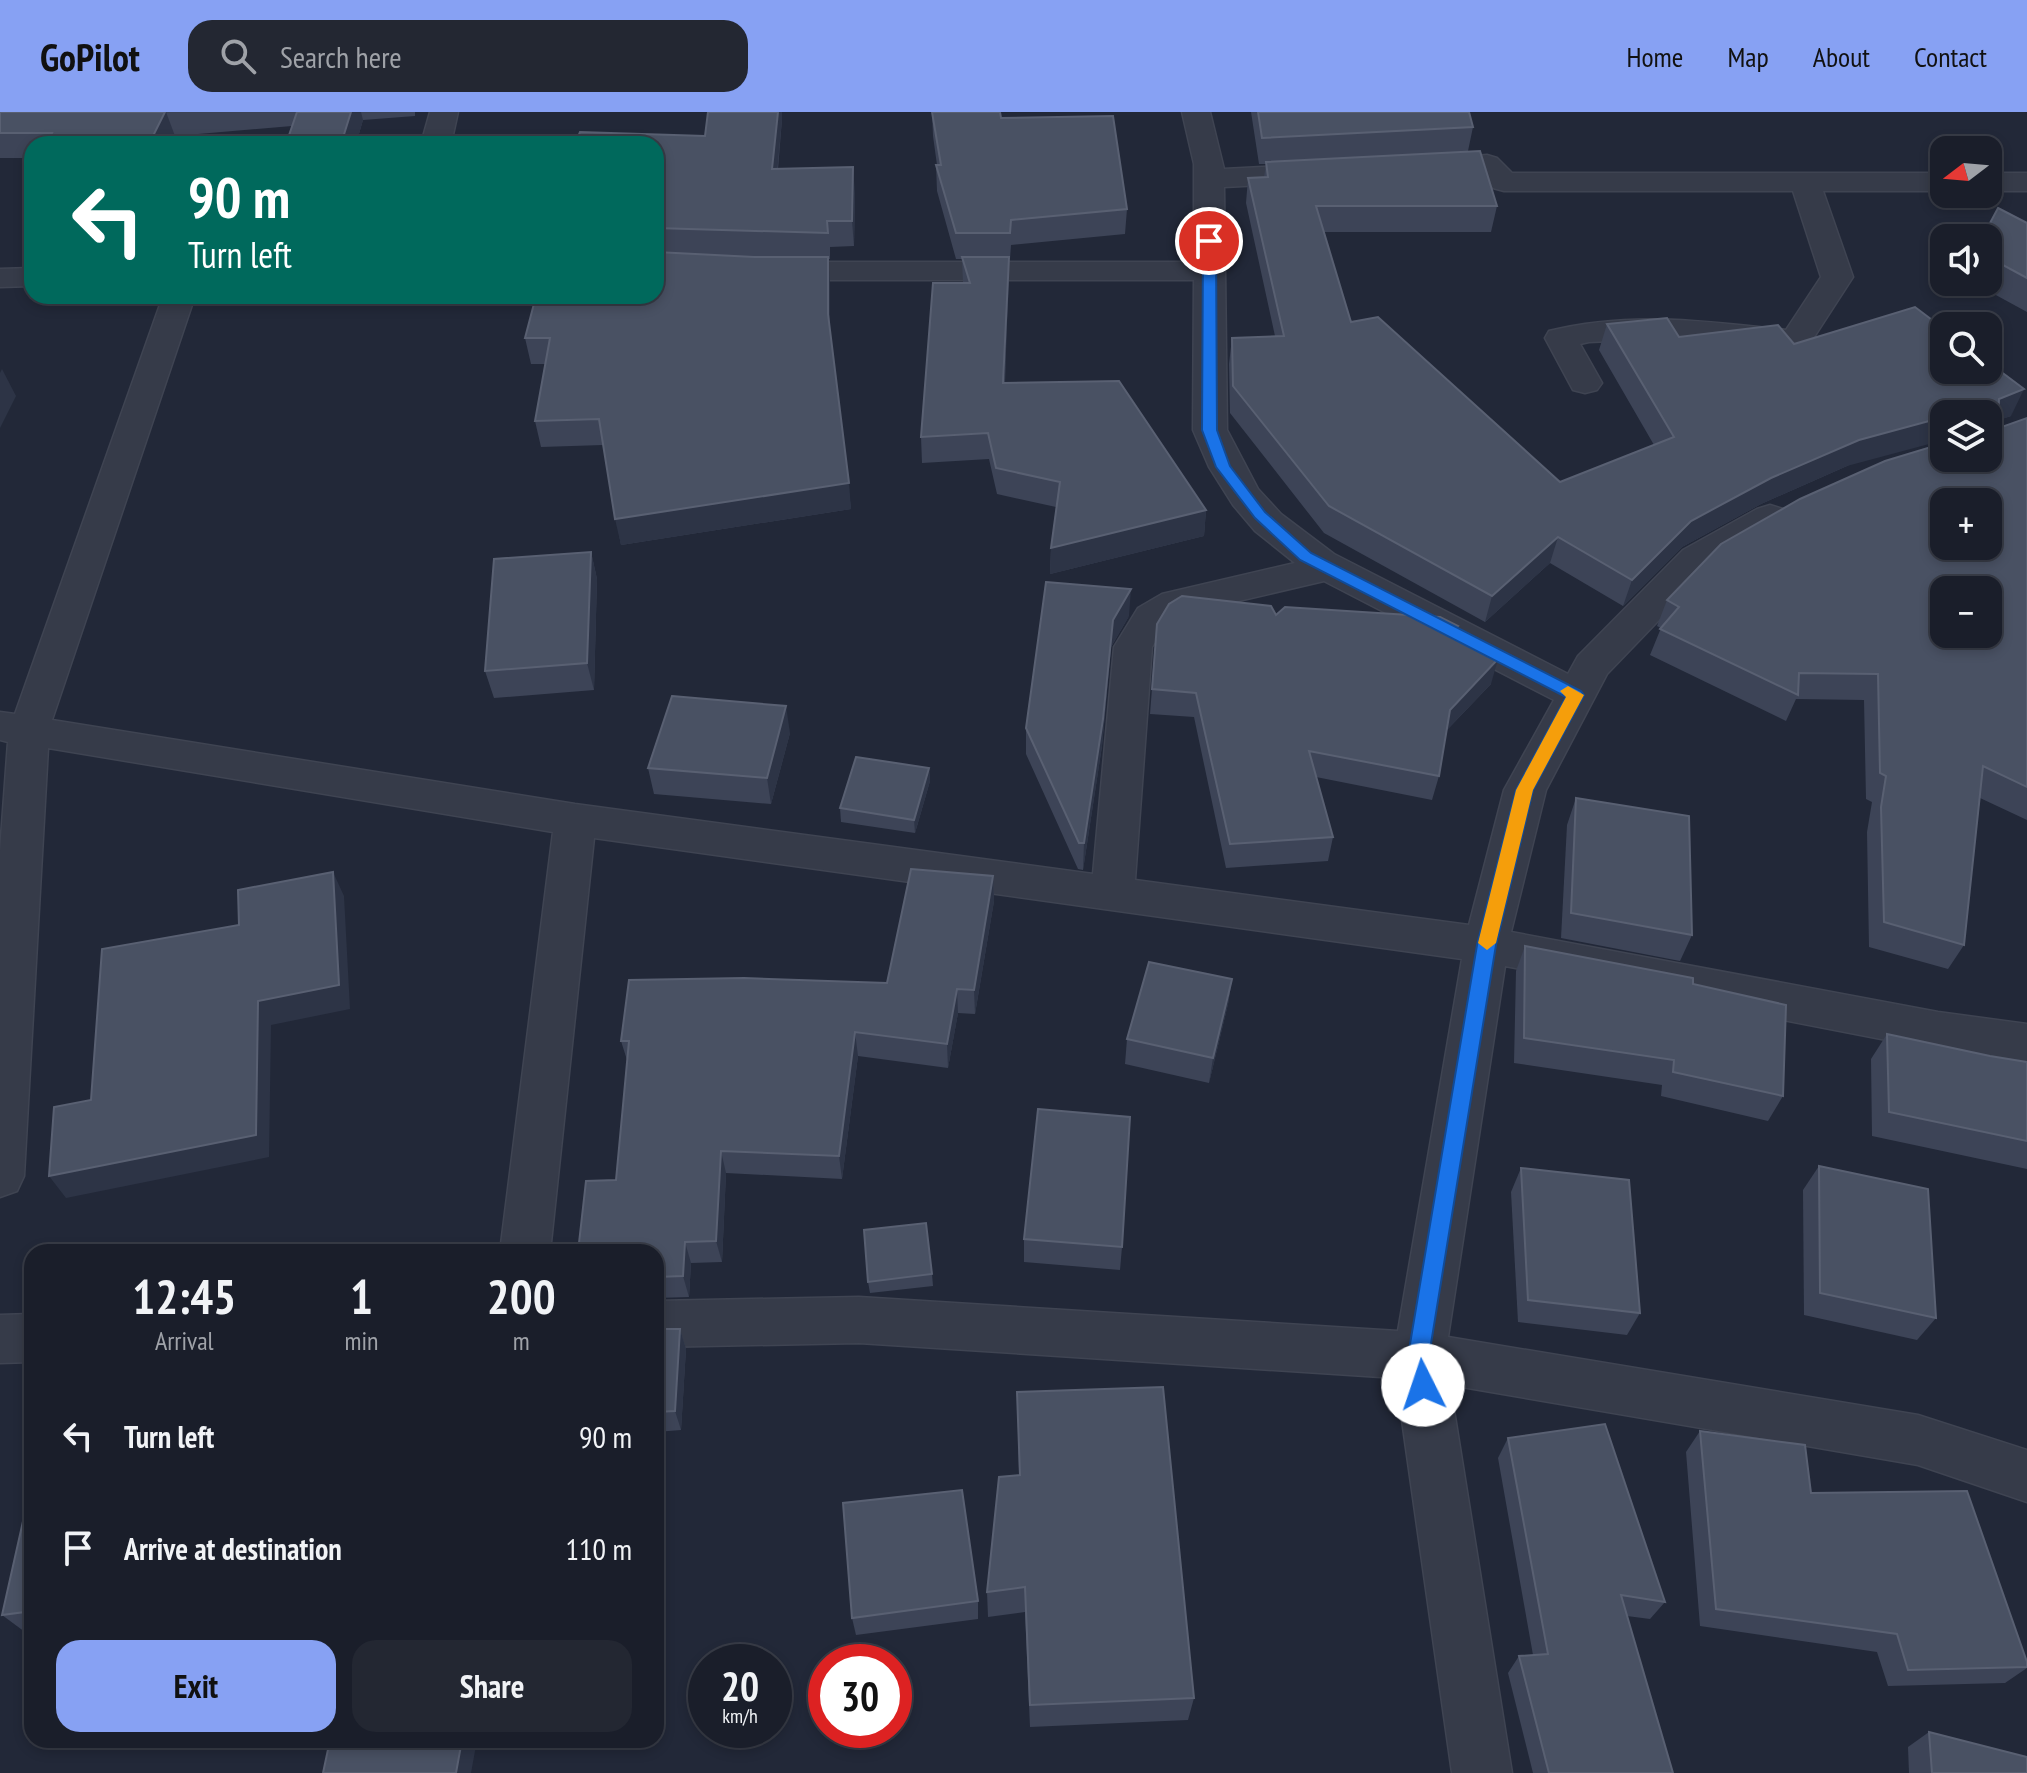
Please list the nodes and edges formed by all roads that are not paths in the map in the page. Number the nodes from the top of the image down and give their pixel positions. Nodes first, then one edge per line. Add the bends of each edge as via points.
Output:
1 (444, 112) edge
2 (1196, 112) edge
3 (438, 136) edge
4 (1394, 169) edge
5 (1348, 172) edge
6 (1209, 179) junction
7 (1805, 182) junction
8 (1930, 182) edge
9 (2002, 182) edge
10 (2027, 182) edge
11 (664, 266) edge
12 (1209, 271) junction
13 (24, 277) edge
14 (0, 278) edge
15 (176, 304) edge
16 (1585, 383) dead end
17 (1803, 502) edge
18 (1327, 568) junction
19 (1576, 695) junction
20 (14, 728) edge
21 (575, 820) junction
22 (1113, 893) junction
23 (1486, 945) junction
24 (2027, 1043) edge
25 (0, 1176) edge
26 (526, 1244) edge
27 (664, 1324) edge
28 (24, 1338) edge
29 (0, 1339) edge
30 (1419, 1356) junction
31 (2027, 1476) edge
32 (1482, 1773) edge

1 - 3 street
2 - 6 street
4 - 7 street via 1487,164 1504,182
5 - 6 street
6 - 12 street
7 - 8 street
7 - 16 street via 1837,277 1795,341 1679,329 1592,329 1561,338
9 - 10 street
11 - 12 street
12 - 18 street via 1210,430 1223,467 1260,515 1306,557
13 - 14 street
15 - 20 street
17 - 19 street via 1696,559 1592,666
18 - 19 street
18 - 22 street via 1175,603 1151,617 1133,647
19 - 23 street via 1525,790
20 - 21 street
20 - 25 street
21 - 22 street
21 - 26 street
22 - 23 street
23 - 24 street via 1938,1031
23 - 30 street
27 - 30 street via 859,1320
28 - 29 street
30 - 31 street via 1918,1440
30 - 32 street

